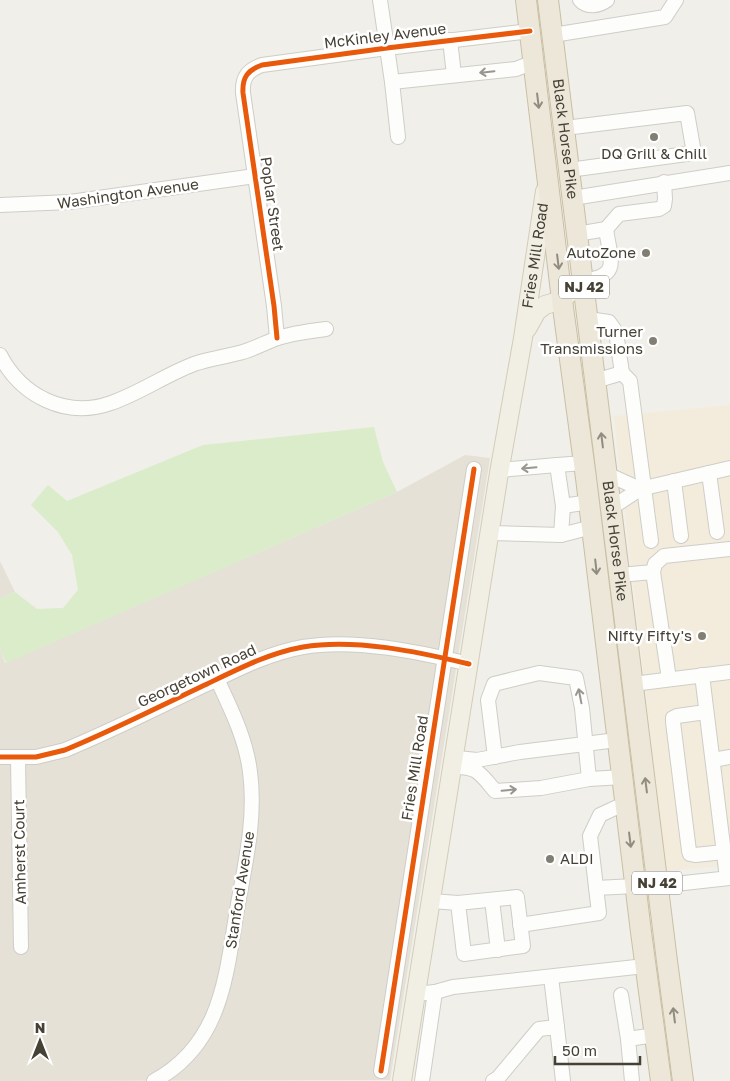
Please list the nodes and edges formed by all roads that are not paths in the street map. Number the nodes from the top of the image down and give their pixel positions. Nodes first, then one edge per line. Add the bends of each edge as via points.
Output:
1 (380, 0) edge
2 (526, 0) edge
3 (548, 0) edge
4 (580, 0) edge
5 (607, 0) edge
6 (676, 0) edge
7 (530, 31) junction
8 (553, 35) junction
9 (450, 40) junction
10 (387, 48) junction
11 (534, 62) junction
12 (247, 73) joint
13 (454, 76) junction
14 (392, 82) junction
15 (565, 128) junction
16 (398, 137) dead end
17 (569, 170) junction
18 (547, 173) junction
19 (730, 173) edge
20 (255, 176) junction
21 (664, 182) junction
22 (573, 198) junction
23 (0, 205) edge
24 (606, 229) junction
25 (577, 234) junction
26 (583, 280) junction
27 (562, 300) junction
28 (588, 319) junction
29 (326, 329) dead end
30 (277, 338) junction
31 (523, 338) junction
32 (0, 355) edge
33 (622, 373) junction
34 (595, 381) junction
35 (584, 463) junction
36 (557, 465) junction
37 (730, 468) edge
38 (474, 469) dead end
39 (500, 470) junction
40 (710, 473) junction
41 (607, 474) junction
42 (674, 481) junction
43 (643, 488) junction
44 (589, 502) junction
45 (564, 506) junction
46 (611, 508) junction
47 (592, 527) junction
48 (717, 532) dead end
49 (490, 533) junction
50 (561, 535) junction
51 (681, 536) dead end
52 (651, 541) dead end
53 (730, 549) edge
54 (653, 572) junction
55 (620, 575) junction
56 (601, 607) junction
57 (444, 658) junction
58 (469, 664) junction
59 (730, 672) edge
60 (702, 675) junction
61 (217, 679) junction
62 (669, 679) junction
63 (633, 684) junction
64 (706, 712) junction
65 (617, 740) junction
66 (585, 744) junction
67 (0, 757) edge
68 (495, 757) junction
69 (730, 757) edge
70 (18, 758) junction
71 (713, 760) junction
72 (453, 762) junction
73 (622, 777) junction
74 (589, 779) junction
75 (724, 789) edge
76 (626, 803) junction
77 (724, 852) junction
78 (654, 856) junction
79 (729, 878) edge
80 (635, 886) junction
81 (657, 886) junction
82 (596, 888) junction
83 (492, 900) junction
84 (431, 901) junction
85 (458, 903) junction
86 (520, 925) junction
87 (21, 947) dead end
88 (498, 950) junction
89 (645, 966) junction
90 (551, 977) junction
91 (435, 992) junction
92 (416, 994) junction
93 (622, 995) dead end
94 (557, 1027) junction
95 (655, 1035) junction
96 (628, 1039) junction
97 (381, 1071) dead end
98 (154, 1081) edge
99 (402, 1081) edge
100 (422, 1081) edge
101 (493, 1081) edge
102 (563, 1081) edge
103 (632, 1081) edge
104 (661, 1081) edge
105 (683, 1081) edge

1 - 10 street
2 - 7 highway, Black Horse Pike / NJ 42
3 - 8 highway, Black Horse Pike / NJ 42
4 - 5 street via 590,5
6 - 8 street via 665,16
7 - 9 street, McKinley Avenue
7 - 11 highway, Black Horse Pike / NJ 42
8 - 15 highway, Black Horse Pike / NJ 42
9 - 10 street, McKinley Avenue
9 - 13 street
10 - 12 street, McKinley Avenue via 262,65
10 - 14 street
11 -> 13 street via 516,69
11 -> 18 highway, Black Horse Pike / NJ 42
12 - 20 street, Poplar Street via 243,93
13 - 14 street
14 - 16 street
15 - 17 highway, Black Horse Pike / NJ 42
15 - 17 street via 687,113 694,153
17 - 22 highway, Black Horse Pike / NJ 42
18 -> 27 highway, Black Horse Pike / NJ 42
18 - 31 main road, Fries Mill Road
19 - 21 street
20 - 23 street, Washington Avenue via 70,202
20 - 30 street, Poplar Street
21 - 22 street
21 - 24 street via 664,206 619,214
22 - 25 highway, Black Horse Pike / NJ 42
24 - 25 street
24 - 26 street via 612,266 608,273 596,279
25 - 26 highway, Black Horse Pike / NJ 42
26 - 27 main road, Fries Mill Road
26 - 28 highway, Black Horse Pike / NJ 42
27 - 31 main road, Fries Mill Road via 537,311
27 - 35 highway, Black Horse Pike / NJ 42
28 - 33 street via 609,322 616,332
28 - 34 highway, Black Horse Pike / NJ 42
29 - 30 street
30 - 32 street via 239,353 193,365 111,403 82,408 52,404 32,393 10,372
31 - 39 main road, Fries Mill Road
33 - 34 street
33 - 43 street via 630,381
41 -> 34 highway, Black Horse Pike / NJ 42
35 - 36 street
35 - 44 highway, Black Horse Pike / NJ 42
36 -> 39 street
36 - 45 street
37 - 40 street
38 - 57 street, Fries Mill Road
39 - 49 main road, Fries Mill Road
40 - 42 street
40 - 48 street
41 - 43 street
41 - 46 highway, Black Horse Pike / NJ 42
42 - 43 street
42 - 51 street
43 - 46 street
43 - 52 street
44 - 45 street
44 - 47 highway, Black Horse Pike / NJ 42
45 - 50 street
46 - 55 highway, Black Horse Pike / NJ 42
47 - 50 street
47 -> 56 highway, Black Horse Pike / NJ 42
49 - 50 street
49 - 58 main road, Fries Mill Road
53 - 54 street via 664,556 655,564
54 - 55 street
54 - 62 street
55 - 63 highway, Black Horse Pike / NJ 42
56 - 63 highway via 609,618 614,635 619,669 627,682
56 - 65 highway, Black Horse Pike / NJ 42
57 - 58 street, Georgetown Road
57 - 61 street, Georgetown Road via 366,645 316,645 270,656
57 - 97 street, Fries Mill Road
58 - 72 main road, Fries Mill Road
59 - 60 street
60 - 62 street
60 - 64 street
61 - 70 street, Georgetown Road via 81,744 50,754
61 - 98 street, Stanford Avenue via 247,756 251,786 250,842 227,975 216,1008 193,1049
62 - 63 street
78 -> 63 highway, Black Horse Pike / NJ 42
64 - 71 street
64 - 77 street via 673,718 688,851 695,855
65 - 66 street
65 - 73 highway, Black Horse Pike / NJ 42
66 - 68 street
66 -> 68 street via 576,678 539,674 494,684 488,700
66 - 74 street
67 - 70 street, Georgetown Road
68 - 72 street
69 - 71 street
70 - 87 street, Amherst Court
71 - 75 street
72 -> 74 street via 480,773 495,791 541,788
72 - 84 main road, Fries Mill Road
73 - 74 street
73 - 76 highway, Black Horse Pike / NJ 42
75 - 77 street
76 - 78 highway via 641,806
76 -> 80 highway, Black Horse Pike / NJ 42
76 - 82 street via 600,815 590,836
77 - 79 street
78 - 81 highway, Black Horse Pike / NJ 42
79 - 81 street
80 - 82 street
80 - 89 highway, Black Horse Pike / NJ 42
105 -> 81 highway, Black Horse Pike / NJ 42
82 - 86 street via 598,913
83 - 85 street
83 - 86 street via 517,897
83 - 88 street
84 - 85 street
84 - 92 main road, Fries Mill Road
85 - 88 street via 464,954
86 - 88 street via 523,946
89 - 90 street
89 - 95 highway, Black Horse Pike / NJ 42
90 - 91 street via 453,987
90 - 94 street
91 - 92 street
91 - 100 street
92 - 99 main road, Fries Mill Road
93 - 96 street
94 - 101 street via 539,1029
94 - 102 street
95 - 96 street
95 - 104 highway, Black Horse Pike / NJ 42
96 - 103 street

